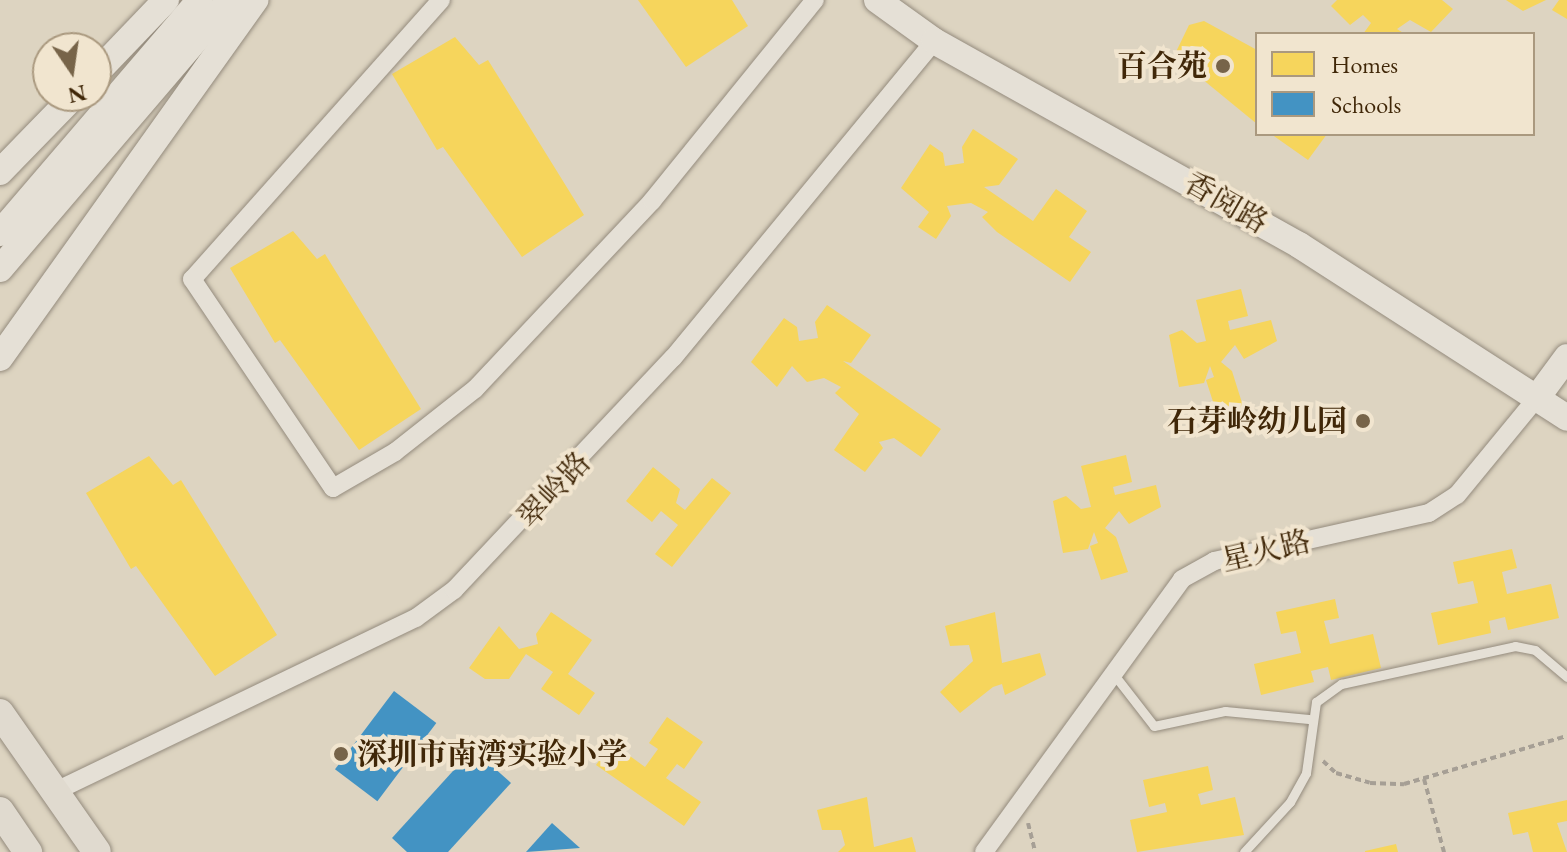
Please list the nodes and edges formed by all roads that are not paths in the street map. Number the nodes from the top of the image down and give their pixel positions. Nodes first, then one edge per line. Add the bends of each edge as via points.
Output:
1 (166, 0) edge
2 (200, 0) edge
3 (230, 0) edge
4 (255, 0) edge
5 (441, 0) edge
6 (815, 0) edge
7 (877, 0) edge
8 (185, 39) junction
9 (934, 41) junction
10 (112, 56) edge
11 (58, 112) edge
12 (0, 172) edge
13 (0, 233) edge
14 (0, 269) edge
15 (1567, 357) edge
16 (0, 358) edge
17 (1539, 395) junction
18 (1567, 418) edge
19 (1112, 672) junction
20 (1567, 677) edge
21 (0, 713) edge
22 (1309, 719) junction
23 (56, 791) junction
24 (0, 811) edge
25 (28, 852) edge
26 (97, 852) edge
27 (984, 852) edge
28 (1244, 852) edge

1 - 10 main road
2 - 8 main road
3 - 8 main road
4 - 16 main road
5 - 6 street via 192,279 333,488 395,452 475,389 652,201
7 - 9 main road, 香阅路
8 - 13 main road
8 - 14 main road
9 - 17 main road, 香阅路 via 1299,245
9 - 23 street, 翠岭路 via 673,358 454,590 403,624
11 - 12 main road
15 - 17 main road, 星火路
17 - 18 main road, 香阅路
17 - 19 street, 星火路 via 1457,495 1429,513 1214,561 1182,579
19 - 22 lane via 1154,726 1225,711
19 - 27 street, 星火路
20 - 22 lane via 1535,650 1515,646 1355,680 1316,702
21 - 23 main road
22 - 28 lane via 1311,750 1290,802
23 - 26 main road
24 - 25 main road

